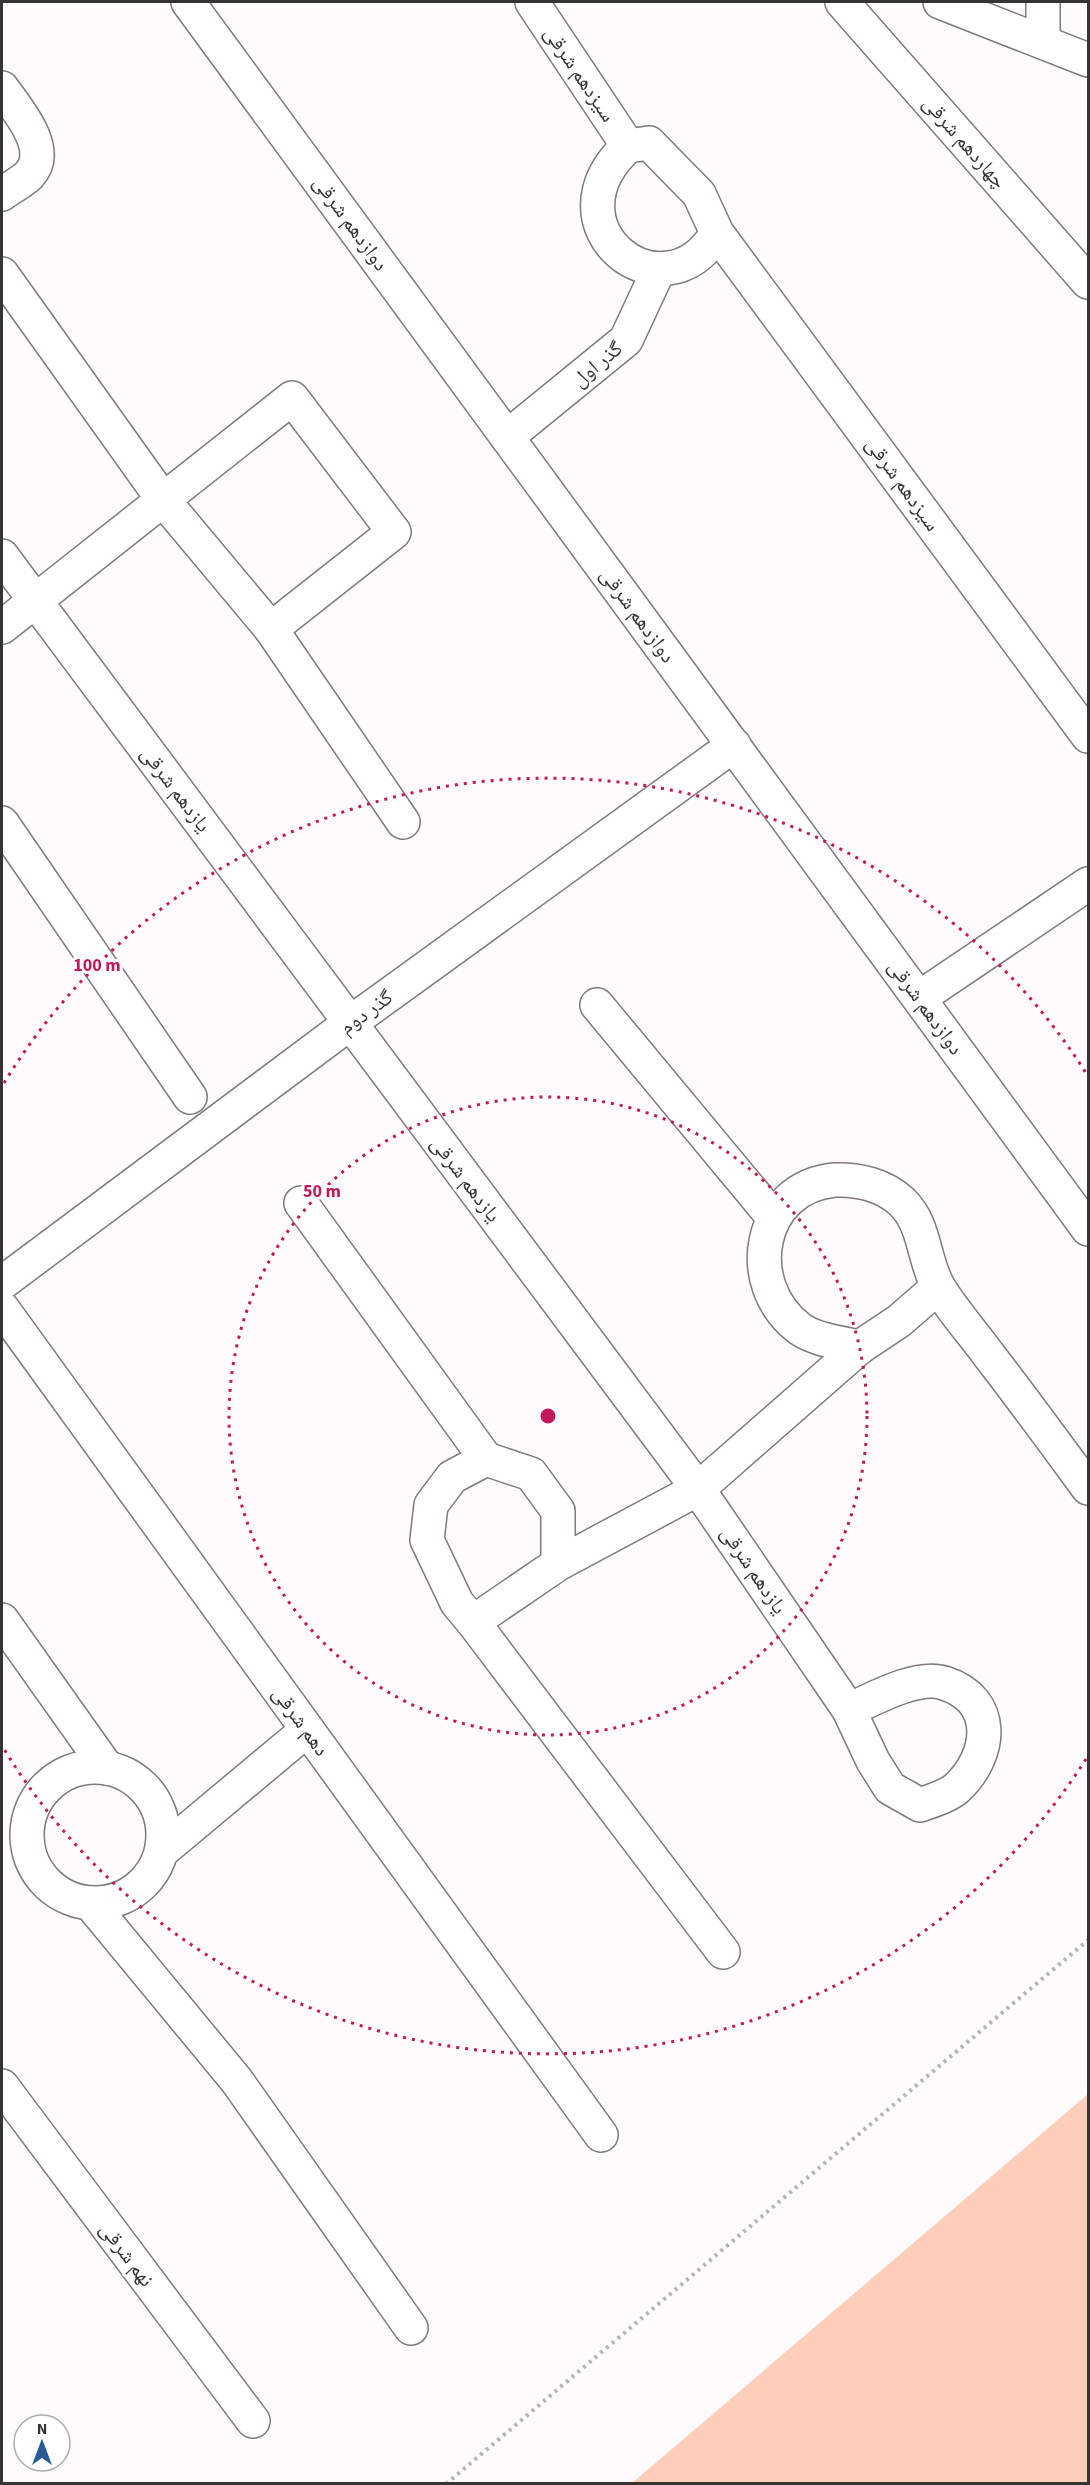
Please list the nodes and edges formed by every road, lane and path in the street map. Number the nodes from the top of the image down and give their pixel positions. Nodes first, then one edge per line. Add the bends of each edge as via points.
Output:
1 (188, 2) edge
2 (532, 2) edge
3 (842, 2) edge
4 (940, 2) edge
5 (1043, 2) edge
6 (1043, 42) junction
7 (1089, 60) edge
8 (2, 88) edge
9 (628, 146) junction
10 (2, 194) edge
11 (717, 233) junction
12 (658, 270) junction
13 (2, 274) edge
14 (1089, 282) edge
15 (507, 437) junction
16 (164, 501) junction
17 (2, 556) edge
18 (36, 601) junction
19 (2, 627) edge
20 (271, 629) junction
21 (1089, 736) edge
22 (734, 745) junction
23 (403, 822) dead end
24 (2, 823) edge
25 (1089, 884) edge
26 (919, 998) junction
27 (597, 1005) dead end
28 (350, 1023) junction
29 (190, 1097) dead end
30 (301, 1203) dead end
31 (773, 1217) junction
32 (1089, 1229) edge
33 (2, 1283) edge
34 (938, 1287) junction
35 (2, 1308) edge
36 (860, 1347) junction
37 (486, 1459) junction
38 (1089, 1488) edge
39 (698, 1489) junction
40 (558, 1564) junction
41 (2, 1620) edge
42 (473, 1622) junction
43 (849, 1710) junction
44 (308, 1730) junction
45 (107, 1768) junction
46 (162, 1851) junction
47 (90, 1903) junction
48 (1089, 1940) edge
49 (723, 1952) dead end
50 (2, 2086) edge
51 (601, 2135) dead end
52 (411, 2328) dead end
53 (253, 2421) dead end
54 (446, 2484) edge

1 - 15 street, دوازدهم شرقی
2 - 9 street, سیزدهم شرقی
3 - 14 street, چهاردهم شرقی
4 - 6 street
5 - 6 street
6 - 7 street
8 - 10 street via 38,145 37,162 30,175
9 - 11 street via 649,143 699,194
9 - 12 street via 601,182 597,212 607,240 629,262
11 - 12 street via 711,245 687,263
11 - 21 street, سیزدهم شرقی
12 - 15 street, گذر اول via 626,340
13 - 16 street
15 - 22 street, دوازدهم شرقی
16 - 18 street
16 - 20 street
16 - 20 street via 292,398 394,532
17 - 18 street, یازدهم شرقی
18 - 19 street
18 - 28 street, یازدهم شرقی
20 - 23 street
22 - 26 street, دوازدهم شرقی
22 - 28 street, گذر دوم
24 - 29 street
25 - 26 street
26 - 32 street, دوازدهم شرقی
27 - 31 street
28 - 33 street, گذر دوم
28 - 39 street, یازدهم شرقی
30 - 37 street
31 - 34 street via 800,1192 825,1181 853,1179 879,1187 902,1202 918,1224
31 - 36 street via 762,1261 768,1288 781,1311 801,1330
34 - 36 street via 899,1321
34 - 38 street
35 - 44 street, دهم شرقی
36 - 39 street
37 - 40 street via 531,1474 558,1511
37 - 42 street via 452,1477 431,1505 427,1540 457,1603
39 - 40 street
39 - 43 street, یازدهم شرقی
40 - 42 street
41 - 45 street
42 - 49 street
43 - 43 street, یازدهم شرقی via 903,1685 943,1682 972,1699 985,1722 980,1758 956,1790 920,1805 890,1788
44 - 46 street
44 - 51 street, دهم شرقی
45 - 46 street via 128,1775 146,1789 158,1807 164,1829
45 - 47 street via 85,1768 64,1774 33,1805 27,1827 28,1848 36,1869 50,1886 68,1898
46 - 47 street via 143,1884 110,1902
47 - 52 street via 237,2081
48 - 54 path
50 - 53 street, نهم شرقی

